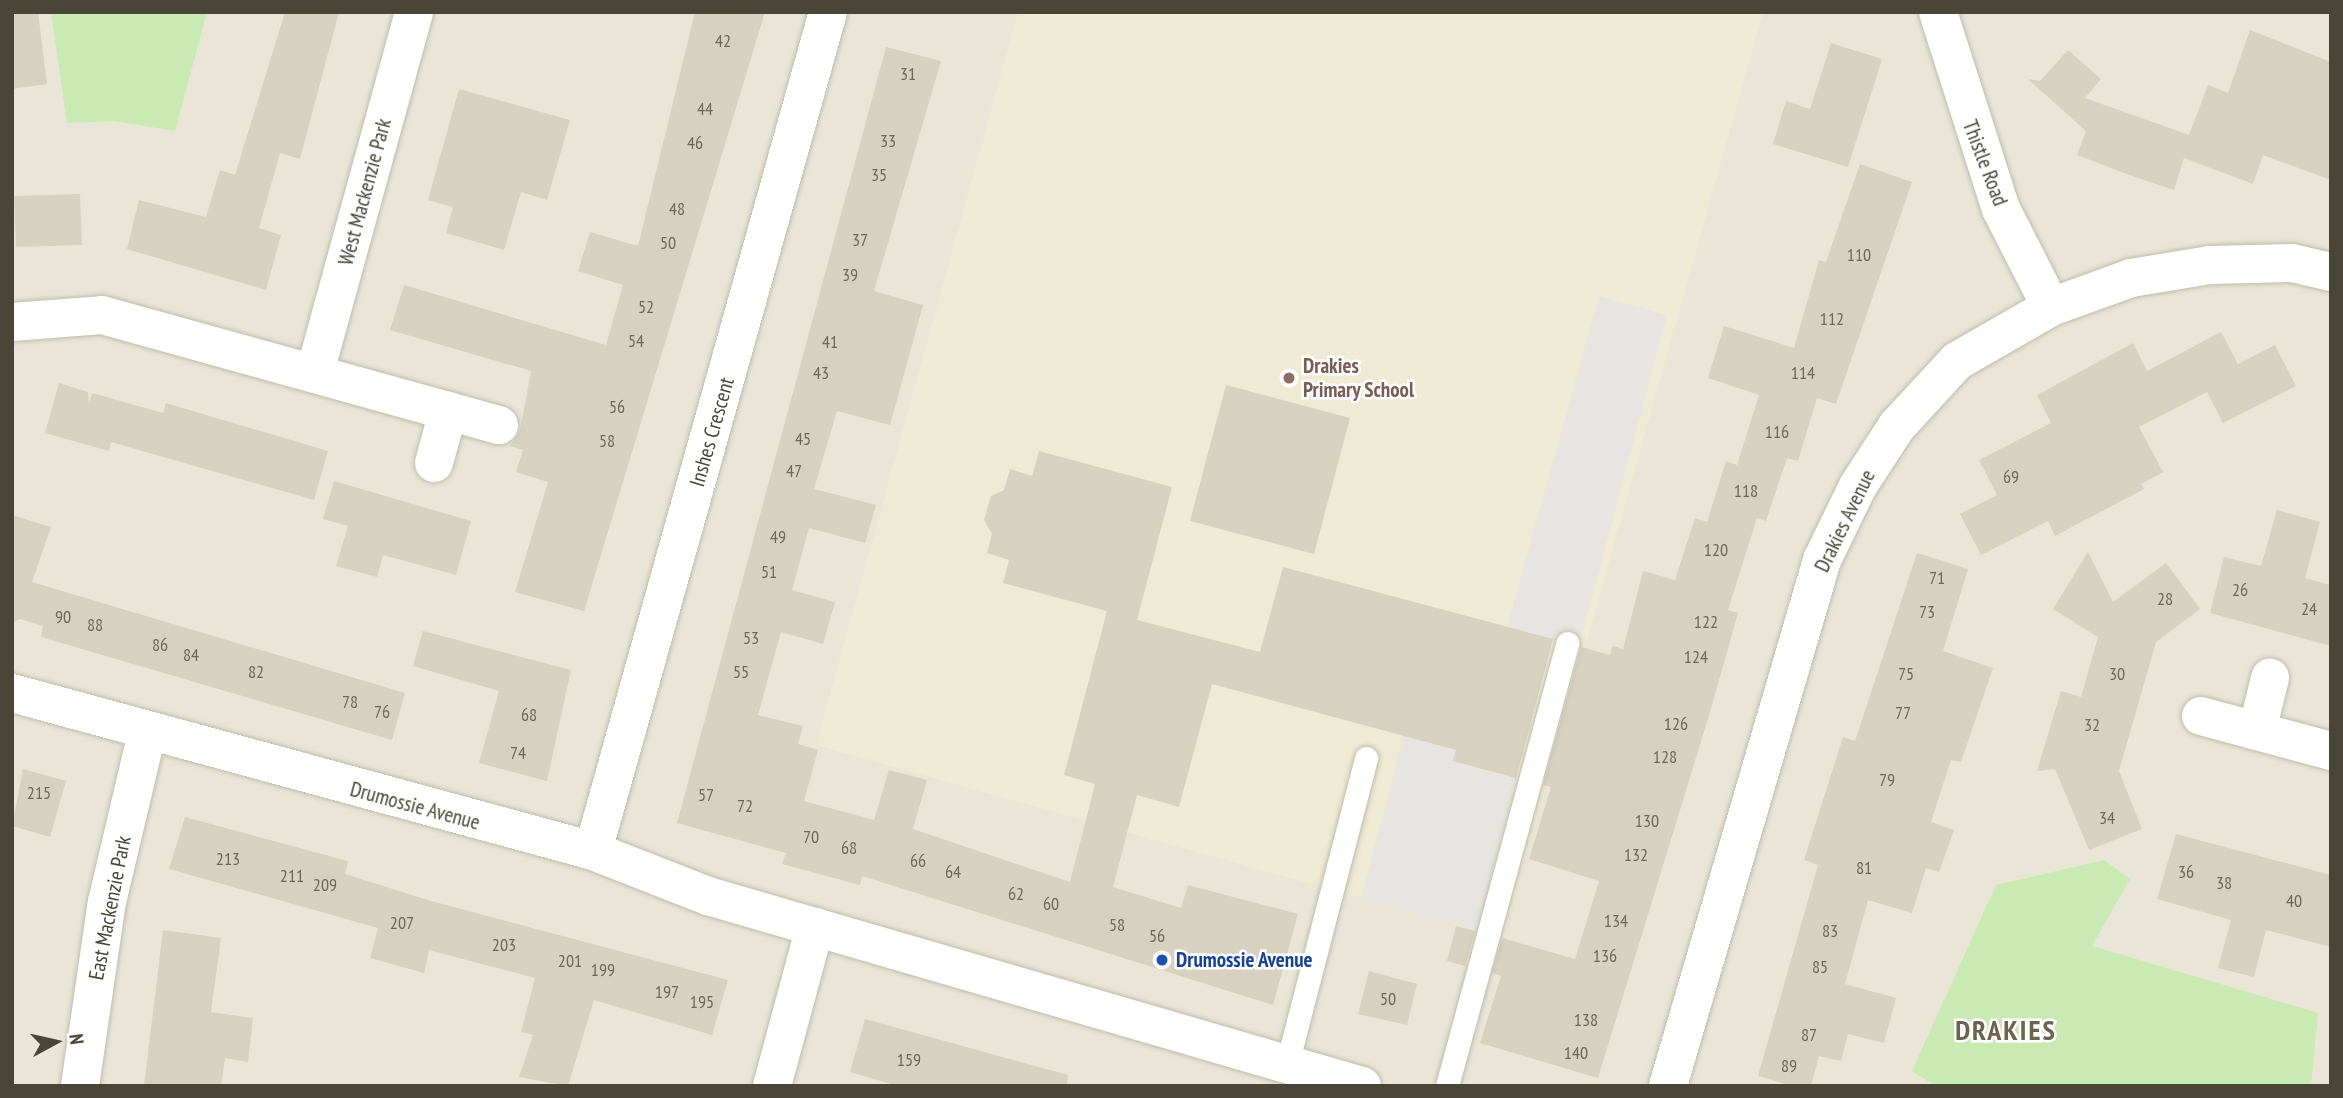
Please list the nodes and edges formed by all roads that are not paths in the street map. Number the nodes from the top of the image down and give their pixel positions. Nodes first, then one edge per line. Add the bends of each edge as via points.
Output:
1 (415, 12) edge
2 (828, 12) edge
3 (1938, 12) edge
4 (2331, 272) edge
5 (2051, 307) junction
6 (12, 322) edge
7 (315, 372) junction
8 (448, 411) junction
9 (499, 425) dead end
10 (434, 463) dead end
11 (1567, 643) dead end
12 (2270, 678) dead end
13 (12, 693) edge
14 (2202, 716) dead end
15 (2257, 731) junction
16 (147, 733) junction
17 (2331, 751) edge
18 (1366, 758) dead end
19 (593, 851) junction
20 (815, 927) junction
21 (1287, 1064) junction
22 (1247, 1070) edge
23 (80, 1086) edge
24 (772, 1086) edge
25 (1362, 1086) edge
26 (1447, 1086) edge
27 (1668, 1086) edge

1 - 7 street, West Mackenzie Park
2 - 19 street, Inshes Crescent
3 - 5 street, Thistle Road via 2001,209
4 - 5 street, Drakies Avenue via 2292,263 2210,265 2131,278
5 - 27 street, Drakies Avenue via 1957,361 1897,426 1858,486 1822,561
6 - 7 street via 102,315
7 - 8 street
8 - 9 street
8 - 10 street
11 - 26 lane
12 - 15 street
13 - 16 street, Drumossie Avenue
14 - 15 street
15 - 17 street
16 - 19 street, Drumossie Avenue
16 - 23 street, East Mackenzie Park via 107,902
18 - 21 lane
19 - 20 street, Drumossie Avenue via 708,896
20 - 22 street, Drumossie Avenue
20 - 24 street
21 - 22 street, Drumossie Avenue
21 - 25 street, Drumossie Avenue

